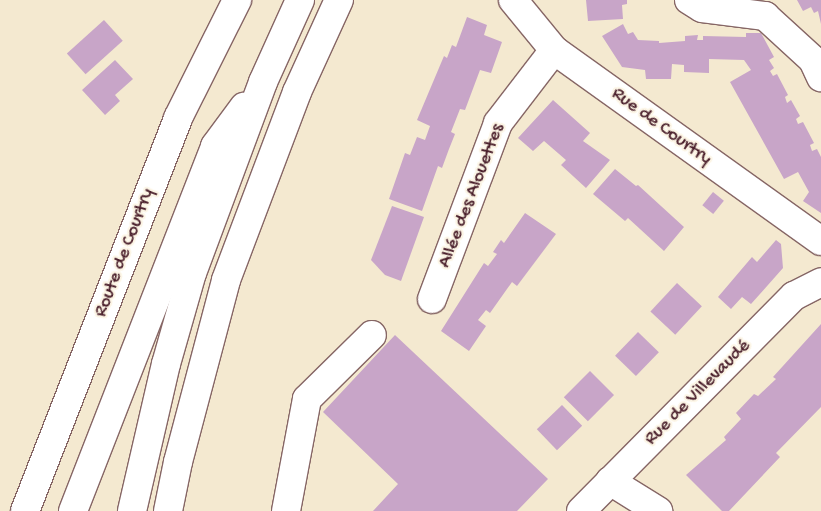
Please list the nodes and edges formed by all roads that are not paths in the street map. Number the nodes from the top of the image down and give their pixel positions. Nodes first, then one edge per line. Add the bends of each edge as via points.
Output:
1 (237, 0) edge
2 (300, 0) edge
3 (339, 0) edge
4 (513, 0) edge
5 (689, 0) edge
6 (554, 50) junction
7 (821, 76) edge
8 (263, 82) junction
9 (821, 241) edge
10 (821, 282) edge
11 (432, 298) dead end
12 (372, 335) dead end
13 (610, 481) junction
14 (25, 511) edge
15 (73, 511) edge
16 (132, 511) edge
17 (168, 511) edge
18 (286, 511) edge
19 (581, 511) edge
20 (658, 511) edge

1 - 14 main road, Route de Courtry via 178,118
2 - 8 main road
3 - 17 main road via 297,92 226,280
4 - 6 main road, Rue de Courtry
5 - 7 main road via 702,8 765,16 813,60
6 - 9 main road, Rue de Courtry
6 - 11 main road, Allée des Alouettes via 498,123
8 - 15 main road via 215,146
8 - 16 main road via 192,273 166,364
10 - 13 main road, Rue de Villevaudé via 794,296
12 - 18 main road via 307,399
13 - 19 main road, Rue de Villevaudé
13 - 20 main road

